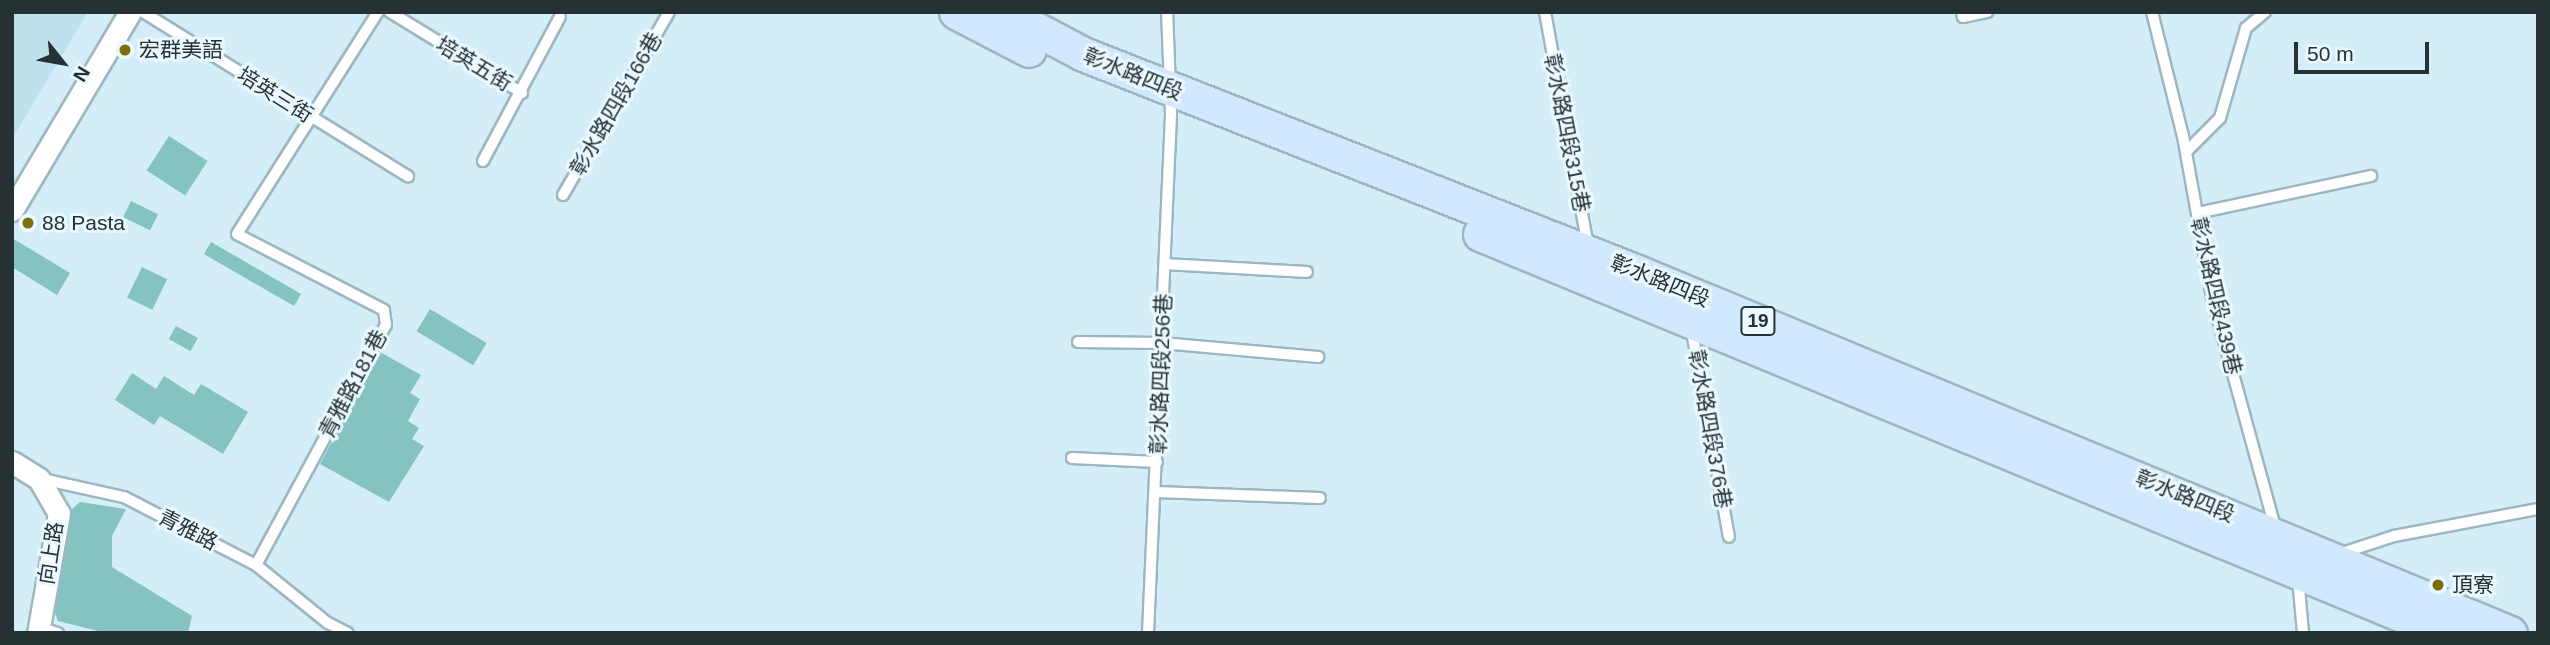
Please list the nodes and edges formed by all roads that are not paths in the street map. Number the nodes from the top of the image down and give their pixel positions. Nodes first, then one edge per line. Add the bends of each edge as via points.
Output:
1 (130, 12) edge
2 (143, 12) edge
3 (378, 12) edge
4 (390, 12) edge
5 (669, 12) edge
6 (956, 12) edge
7 (1004, 12) edge
8 (1167, 12) edge
9 (1545, 12) edge
10 (1962, 12) edge
11 (1987, 12) edge
12 (2152, 12) edge
13 (2265, 12) edge
14 (560, 16) dead end
15 (522, 93) junction
16 (1169, 101) junction
17 (310, 117) junction
18 (2186, 152) junction
19 (483, 161) dead end
20 (408, 176) dead end
21 (2371, 176) dead end
22 (563, 195) dead end
23 (12, 210) edge
24 (2197, 213) junction
25 (1590, 253) junction
26 (1165, 264) junction
27 (1307, 272) dead end
28 (1629, 282) junction
29 (1690, 321) junction
30 (1078, 342) dead end
31 (1162, 343) junction
32 (1318, 357) dead end
33 (1072, 458) dead end
34 (12, 461) edge
35 (1157, 462) junction
36 (39, 479) junction
37 (1156, 492) junction
38 (1320, 498) dead end
39 (2538, 509) edge
40 (2276, 533) junction
41 (1729, 537) dead end
42 (2332, 557) junction
43 (256, 565) junction
44 (2298, 574) junction
45 (45, 631) edge
46 (348, 633) edge
47 (1148, 633) edge
48 (2303, 633) edge
49 (2445, 633) edge
50 (2510, 633) edge

1 - 23 street
2 - 17 lane, 培英三街
3 - 17 lane
4 - 15 lane, 培英五街
5 - 22 lane, 彰水路四段166巷
6 - 16 main road, 彰水路四段 / 19 via 1072,72
7 - 16 main road, 彰水路四段 / 19
8 - 16 lane, 彰水路四段256巷
9 - 25 lane, 彰水路四段315巷
10 - 11 lane via 1963,17
12 - 18 lane, 彰水路四段439巷
13 - 18 lane via 2246,28 2220,118
14 - 15 lane
15 - 19 lane
16 - 25 main road, 彰水路四段 / 19
16 - 26 lane, 彰水路四段256巷
16 - 28 main road, 彰水路四段 / 19
17 - 20 lane, 培英三街
17 - 43 lane, 青雅路181巷 via 237,234 384,310 386,325
18 - 24 lane, 彰水路四段439巷
21 - 24 lane
24 - 40 lane, 彰水路四段439巷 via 2213,297
25 - 28 main road, 彰水路四段 / 19
26 - 27 lane
26 - 31 lane, 彰水路四段256巷
28 - 29 main road, 彰水路四段 / 19
28 - 40 main road, 彰水路四段 / 19
29 - 41 lane, 彰水路四段376巷
29 - 44 main road, 彰水路四段 / 19
30 - 31 lane
31 - 32 lane
31 - 35 lane, 彰水路四段256巷
33 - 35 lane
34 - 36 street, 青雅路
35 - 37 lane, 彰水路四段256巷
36 - 43 lane, 青雅路 via 124,497
36 - 45 street, 向上路 via 59,513
37 - 38 lane
37 - 47 lane, 彰水路四段256巷
39 - 42 lane via 2394,536
40 - 42 main road, 彰水路四段 / 19
40 - 44 lane, 彰水路四段439巷
42 - 44 lane
42 - 50 main road, 彰水路四段 / 19
43 - 46 lane, 青雅路 via 328,623
44 - 48 lane
44 - 49 main road, 彰水路四段 / 19

